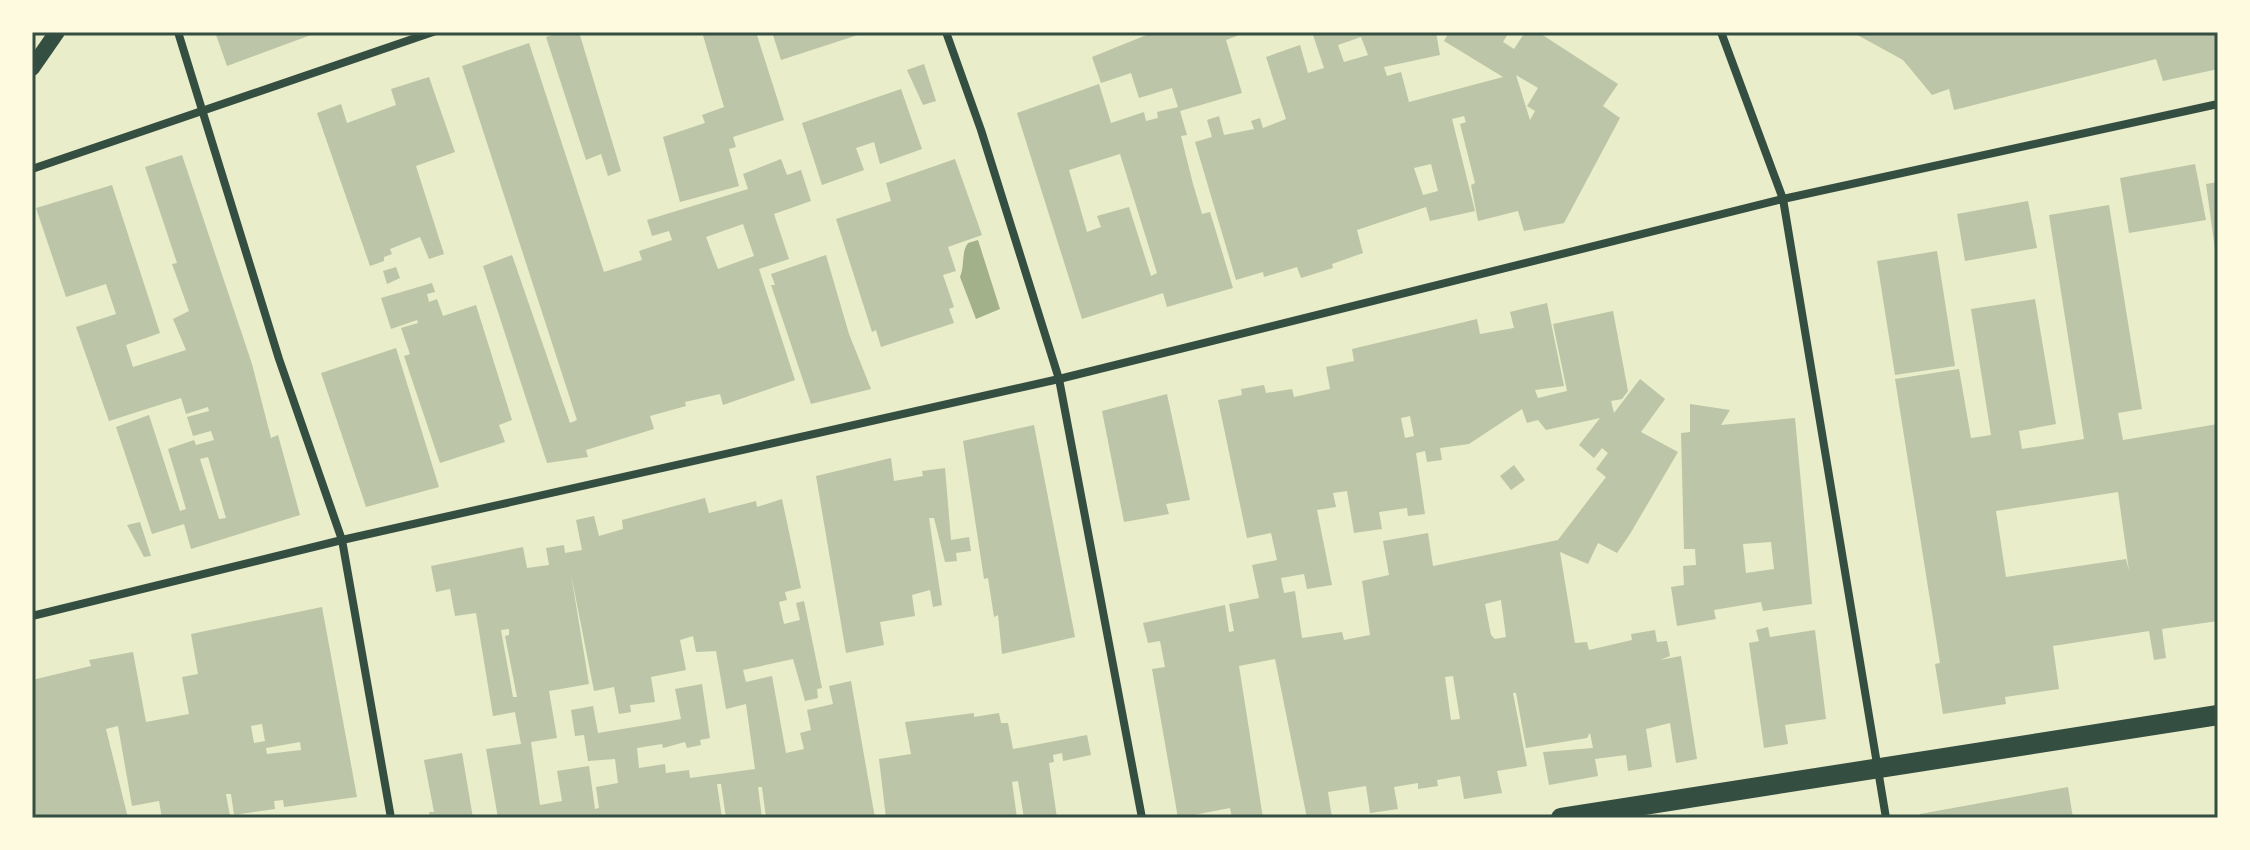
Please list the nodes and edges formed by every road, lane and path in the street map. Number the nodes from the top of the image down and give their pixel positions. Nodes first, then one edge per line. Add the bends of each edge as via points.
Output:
1 (57, 32) edge
2 (178, 32) edge
3 (433, 32) edge
4 (946, 32) edge
5 (1721, 32) edge
6 (32, 68) edge
7 (2218, 104) edge
8 (203, 112) junction
9 (32, 169) edge
10 (1783, 199) junction
11 (1059, 379) junction
12 (342, 540) junction
13 (32, 616) edge
14 (2218, 715) edge
15 (1879, 767) junction
16 (391, 818) edge
17 (1142, 818) edge
18 (1561, 818) edge
19 (1886, 818) edge

1 - 6 main road
2 - 8 street
3 - 8 street
4 - 11 street
5 - 10 street
7 - 10 street
8 - 9 street
8 - 12 street via 279,359
10 - 11 street
10 - 15 street
11 - 12 street
11 - 17 street
12 - 13 street
12 - 16 street
14 - 15 main road
15 - 18 main road
15 - 19 street

